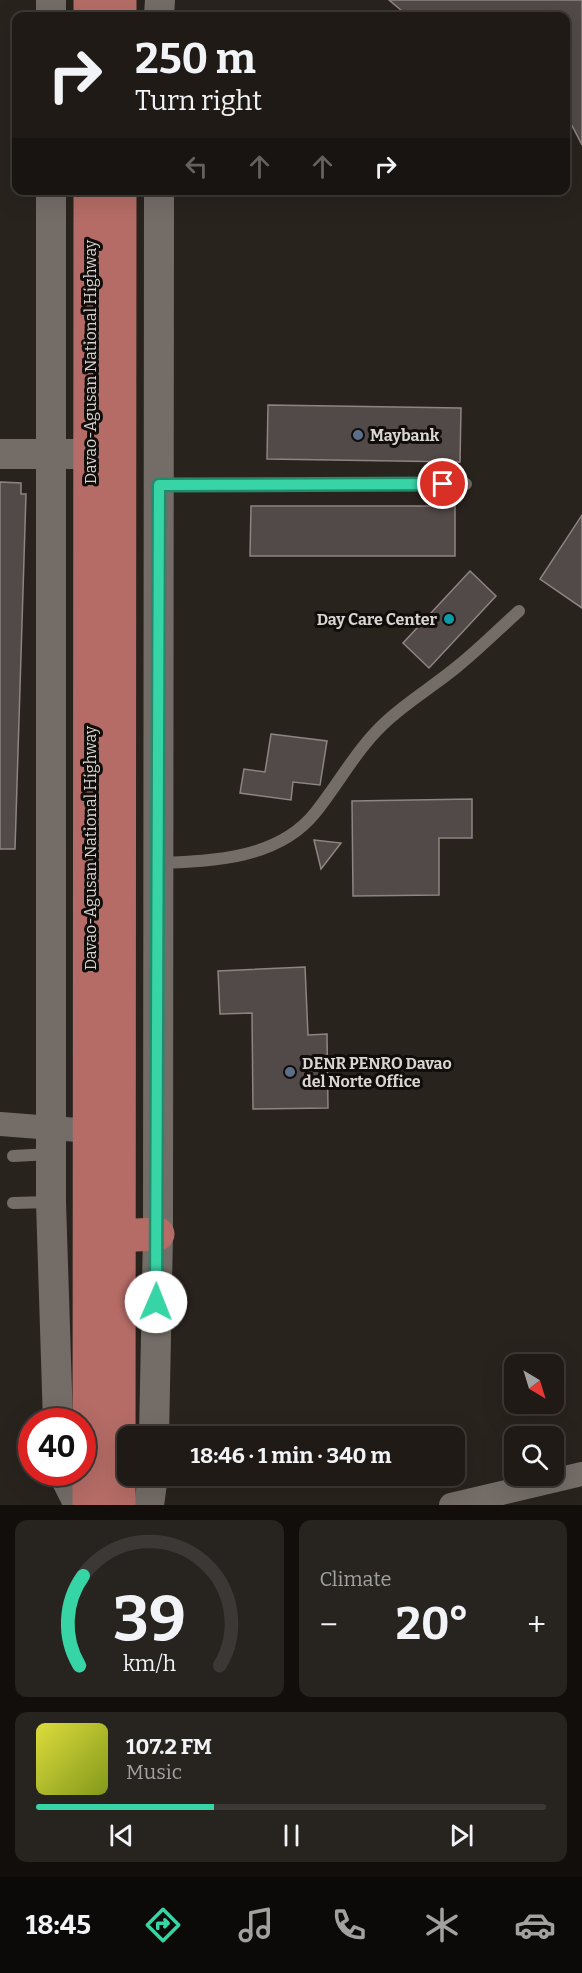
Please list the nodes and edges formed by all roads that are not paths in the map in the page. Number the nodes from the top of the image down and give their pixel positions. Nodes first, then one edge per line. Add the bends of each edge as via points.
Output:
1 (51, 195) edge
2 (90, 195) edge
3 (120, 195) edge
4 (159, 195) edge
5 (1, 454) edge
6 (65, 454) junction
7 (466, 484) dead end
8 (159, 485) junction
9 (519, 611) dead end
10 (78, 728) junction
11 (78, 793) junction
12 (131, 793) junction
13 (159, 863) junction
14 (0, 1124) edge
15 (60, 1138) junction
16 (13, 1156) dead end
17 (51, 1202) junction
18 (12, 1203) dead end
19 (147, 1234) junction
20 (58, 1408) edge
21 (77, 1408) edge
22 (138, 1426) edge
23 (154, 1426) edge
24 (582, 1474) edge
25 (140, 1486) edge
26 (152, 1486) edge
27 (81, 1498) edge
28 (119, 1505) edge
29 (143, 1505) edge
30 (149, 1505) edge
31 (451, 1505) edge

1 - 6 street
2 - 27 highway, Davao-Agusan National Highway
3 - 28 highway, Davao-Agusan National Highway
4 - 8 street
5 - 6 street
6 - 10 highway, Davao-Agusan National Highway
6 - 15 street
7 - 8 lane
8 - 13 street
9 - 13 lane via 389,719 314,814 288,838 240,855
10 - 11 highway, Davao-Agusan National Highway
10 - 12 highway via 105,735 131,727
11 - 12 highway via 106,785
11 - 15 highway, Davao-Agusan National Highway
12 - 19 highway
13 - 19 street
14 - 15 street
15 - 16 lane
15 - 17 street
15 - 21 highway, Davao-Agusan National Highway
17 - 18 lane
17 - 20 street
19 - 22 highway
19 - 23 street
24 - 31 street
25 - 29 highway
26 - 30 street

